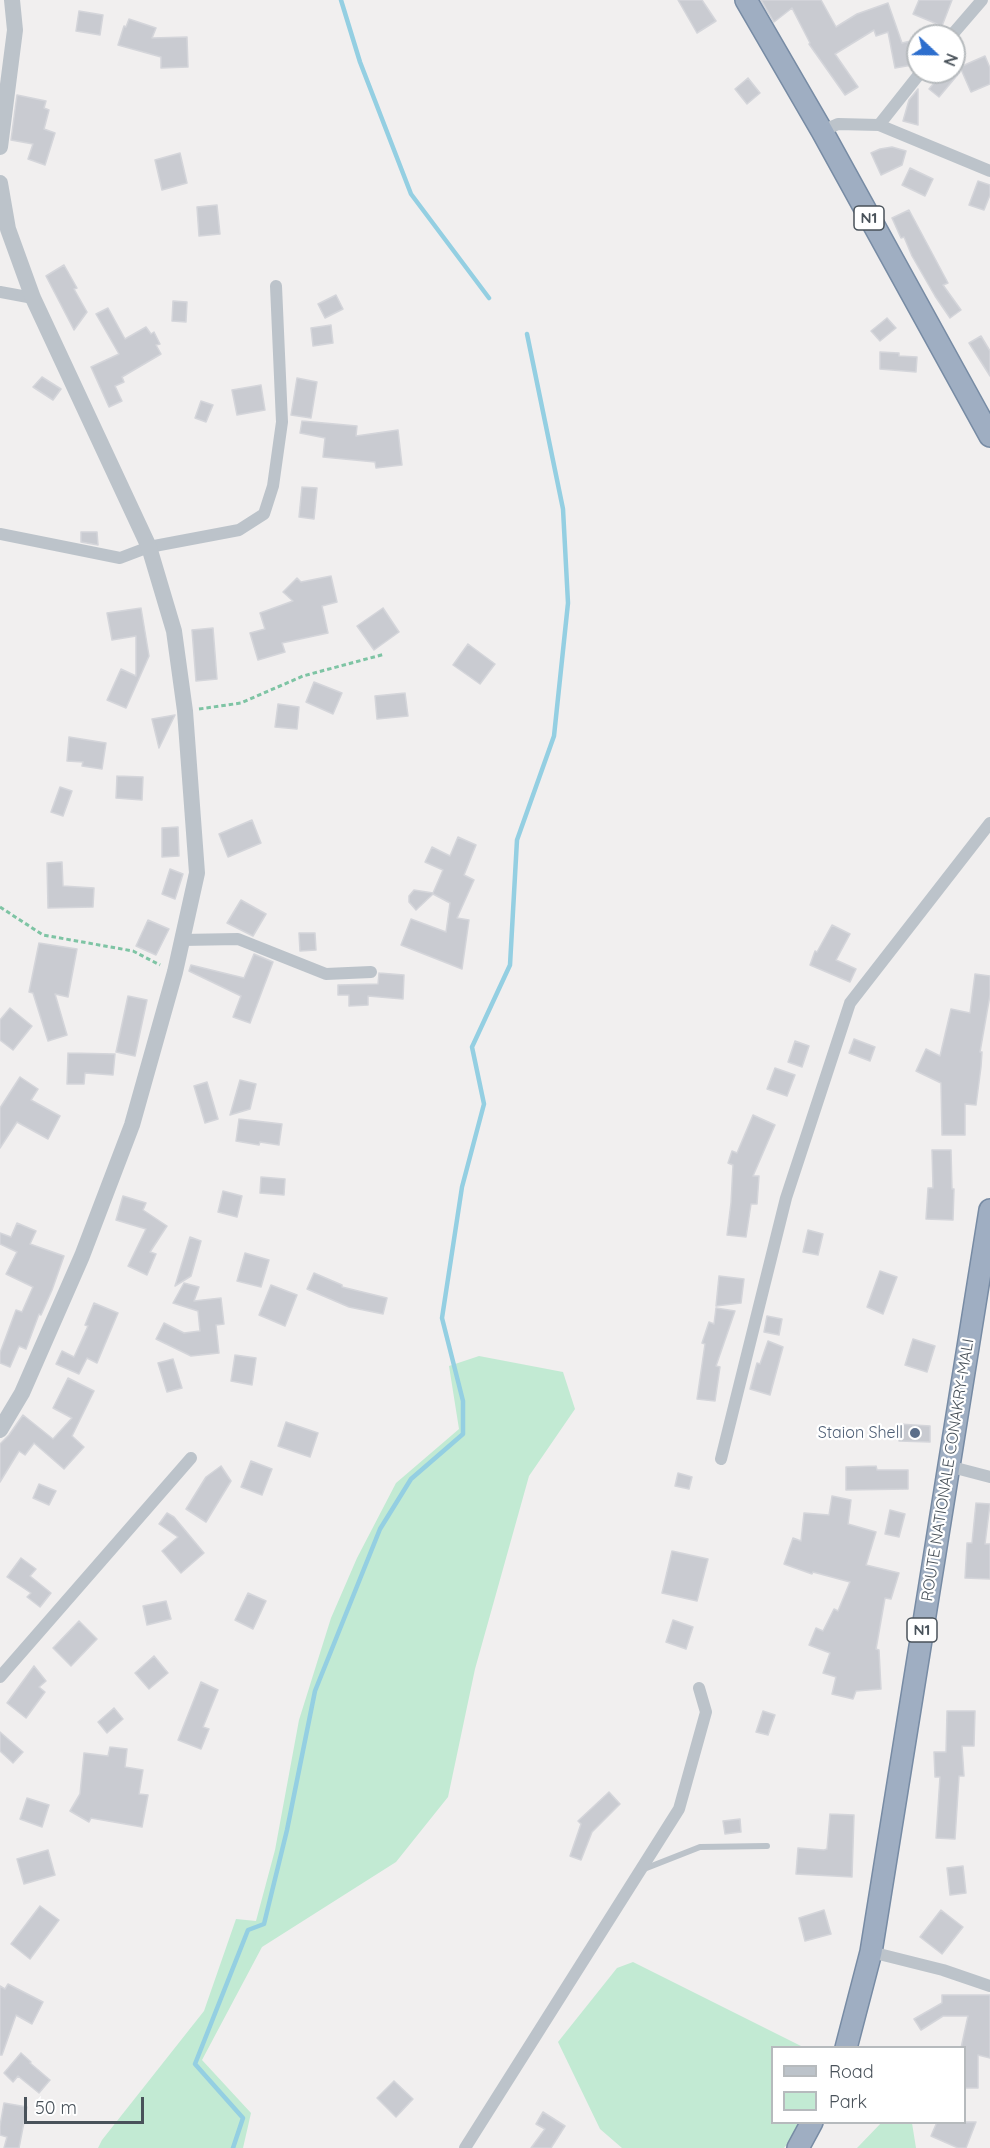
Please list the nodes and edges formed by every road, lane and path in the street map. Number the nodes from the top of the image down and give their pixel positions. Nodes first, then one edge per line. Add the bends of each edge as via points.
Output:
1 (12, 0) edge
2 (746, 0) edge
3 (982, 0) edge
4 (961, 24) edge
5 (911, 84) edge
6 (879, 125) junction
7 (822, 131) junction
8 (0, 147) edge
9 (990, 171) edge
10 (0, 183) edge
11 (276, 286) dead end
12 (0, 292) edge
13 (33, 298) junction
14 (990, 436) edge
15 (0, 534) edge
16 (149, 547) junction
17 (386, 654) dead end
18 (185, 711) junction
19 (990, 823) edge
20 (0, 907) edge
21 (182, 940) junction
22 (175, 972) junction
23 (371, 972) dead end
24 (990, 1210) edge
25 (0, 1430) edge
26 (191, 1458) dead end
27 (721, 1459) dead end
28 (948, 1466) junction
29 (990, 1477) edge
30 (0, 1677) edge
31 (699, 1688) dead end
32 (767, 1846) dead end
33 (640, 1870) junction
34 (871, 1952) junction
35 (990, 1986) edge
36 (847, 2046) edge
37 (811, 2124) edge
38 (465, 2148) edge
39 (798, 2148) edge

1 - 8 street via 15,30
2 - 7 highway, N1
3 - 4 street
5 - 6 street
6 - 7 street via 838,124
6 - 9 street
7 - 14 highway, N1
10 - 13 street via 8,229
11 - 16 street via 282,422 273,486 264,514 238,530
12 - 13 street
13 - 16 street
15 - 16 street via 120,558
16 - 18 street via 174,632
17 - 18 path via 303,676 241,703
18 - 21 street via 197,873
19 - 27 street via 850,1003 786,1198
20 - 22 path via 43,935 133,951
21 - 22 street
21 - 23 street via 238,939 326,974
22 - 25 street via 132,1125 82,1256 22,1393
24 - 28 highway, ROUTE NATIONALE CONAKRY-MALI / N1
26 - 30 street
28 - 29 street
28 - 34 highway, ROUTE NATIONALE CONAKRY-MALI / N1
31 - 33 street via 706,1712 679,1809
32 - 33 lane via 700,1847
33 - 38 street
34 - 35 street
34 - 36 highway, ROUTE NATIONALE CONAKRY-MALI / N1
37 - 39 highway

